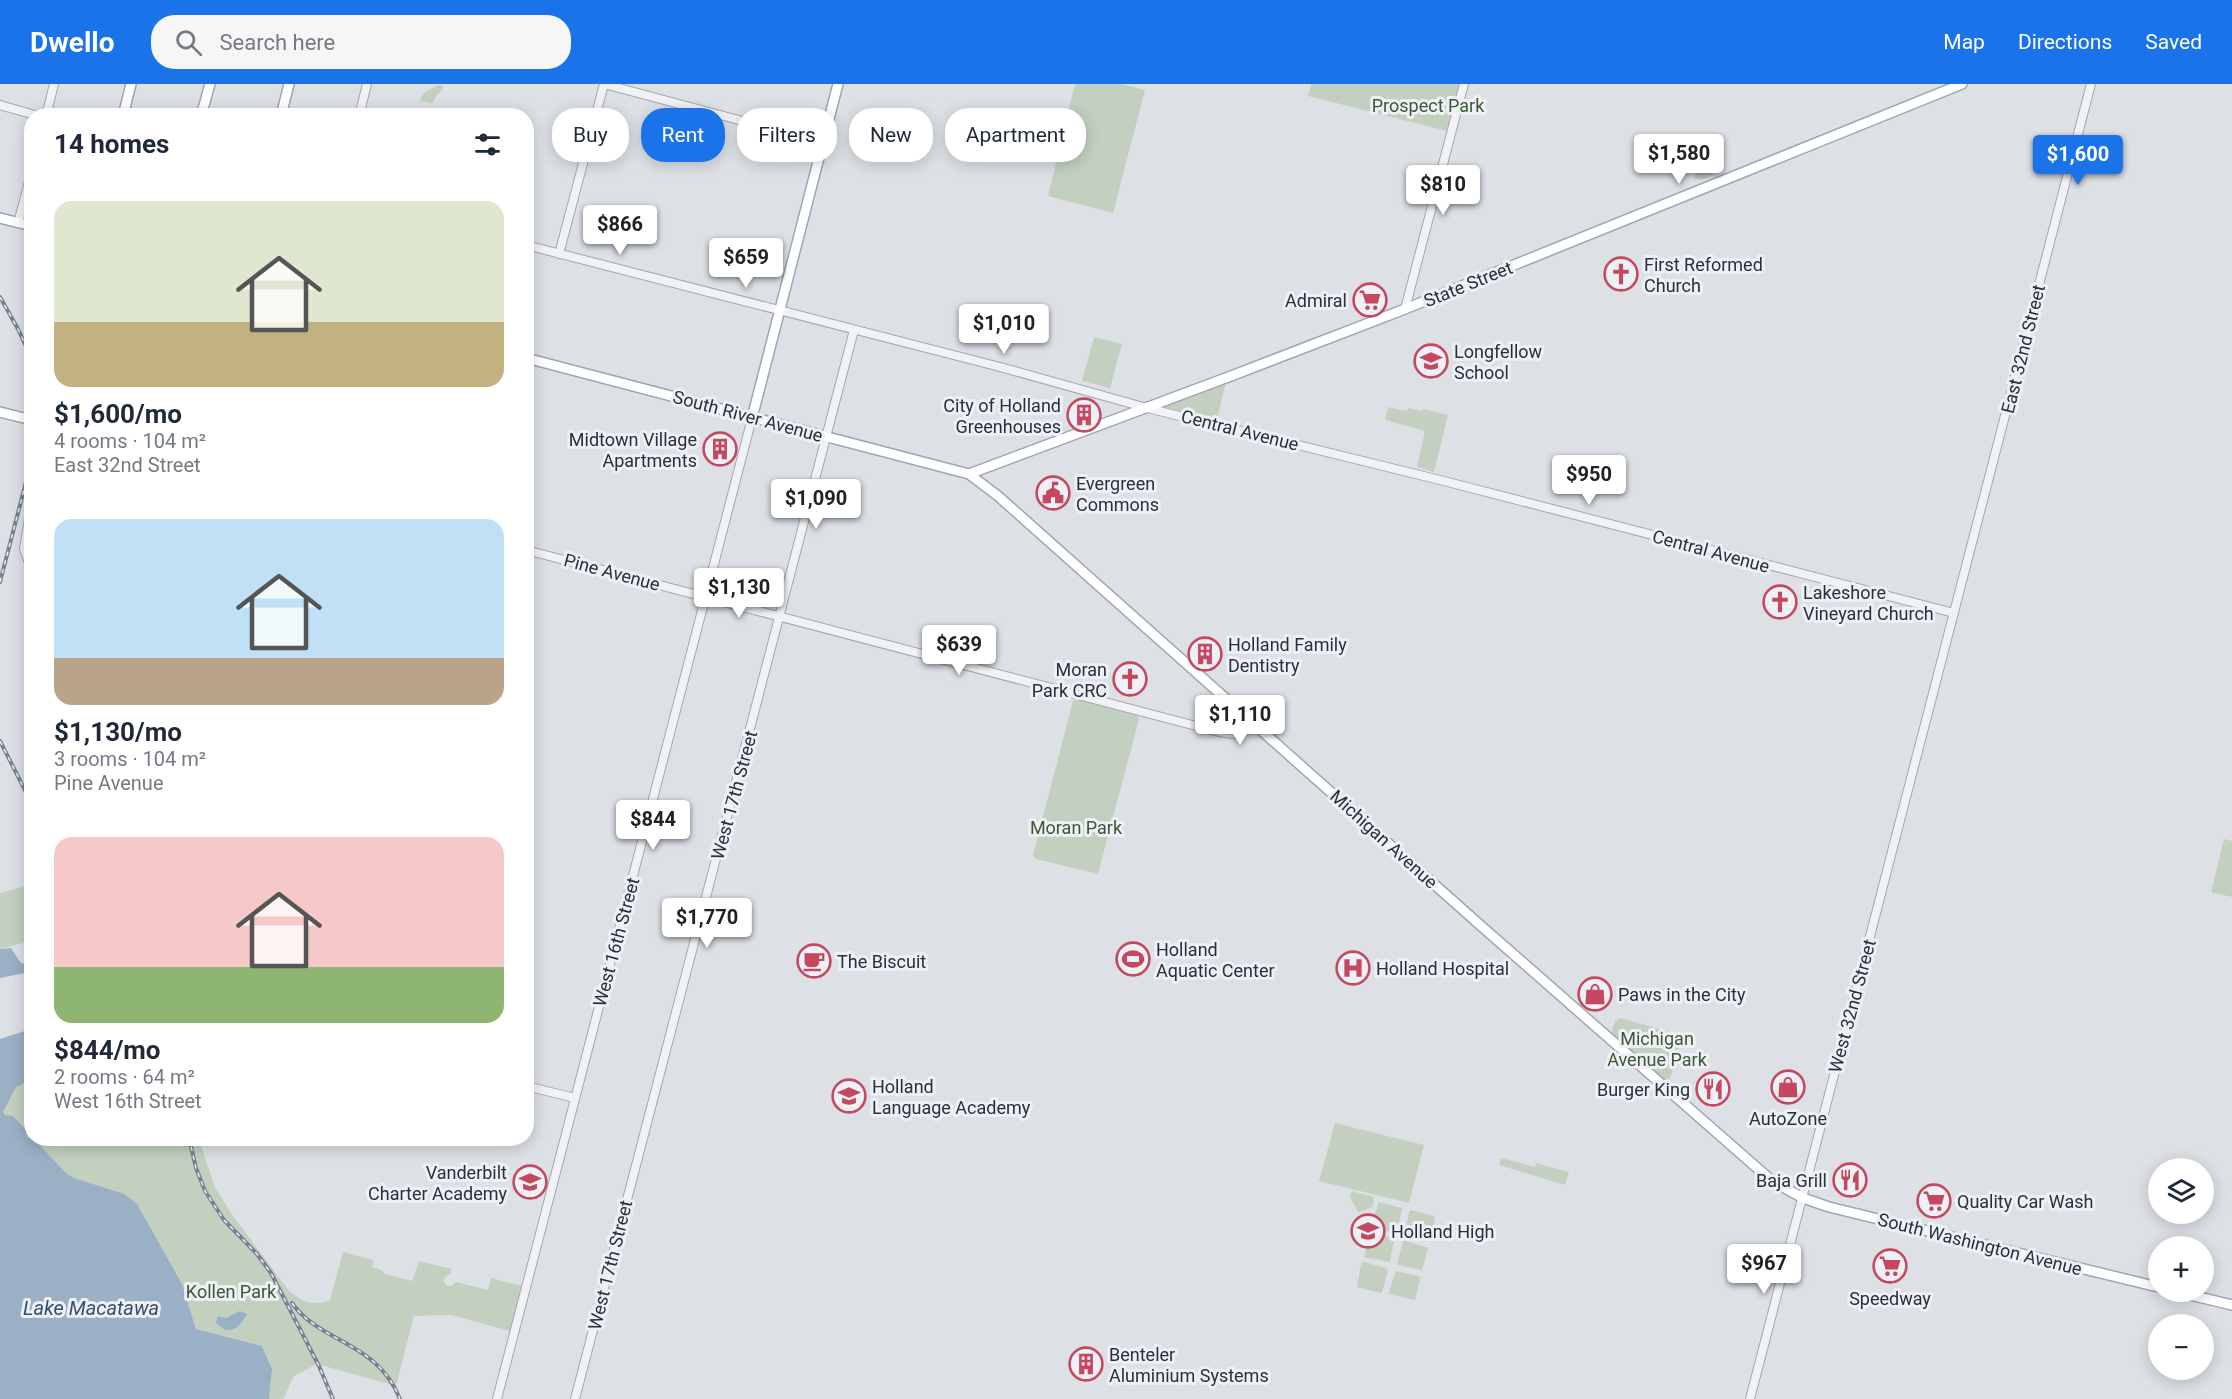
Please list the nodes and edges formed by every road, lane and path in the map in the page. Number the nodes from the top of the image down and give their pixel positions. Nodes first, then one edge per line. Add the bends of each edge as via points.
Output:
1 (54, 84) edge
2 (131, 84) edge
3 (210, 84) edge
4 (289, 84) edge
5 (367, 84) edge
6 (604, 84) edge
7 (838, 84) edge
8 (1464, 84) edge
9 (1962, 84) edge
10 (2091, 84) edge
11 (0, 105) edge
12 (48, 108) edge
13 (125, 108) edge
14 (203, 108) edge
15 (283, 108) edge
16 (361, 108) edge
17 (24, 112) edge
18 (737, 120) edge
19 (24, 201) edge
20 (0, 218) edge
21 (18, 223) junction
22 (24, 224) edge
23 (534, 247) edge
24 (559, 254) junction
25 (1405, 309) junction
26 (779, 311) junction
27 (854, 330) junction
28 (534, 360) edge
29 (1147, 408) junction
30 (0, 412) edge
31 (24, 418) edge
32 (752, 418) junction
33 (827, 437) junction
34 (969, 474) junction
35 (534, 552) edge
36 (705, 597) junction
37 (1954, 613) junction
38 (780, 616) junction
39 (1252, 722) junction
40 (534, 1088) edge
41 (575, 1098) junction
42 (1803, 1198) junction
43 (2148, 1285) edge
44 (2214, 1301) edge
45 (2232, 1305) edge
46 (497, 1399) edge
47 (575, 1399) edge
48 (1750, 1399) edge

1 - 12 street
2 - 13 main road
3 - 14 main road
4 - 15 main road
5 - 16 street
6 - 18 street
6 - 24 street
7 - 26 main road, West 16th Street
8 - 25 street
9 - 25 main road, State Street
10 - 37 street, East 32nd Street
11 - 17 street
19 - 21 street
20 - 21 main road
21 - 22 main road
23 - 24 street, Central Avenue
24 - 26 street, Central Avenue
25 - 29 main road, State Street
26 - 27 street, Central Avenue
26 - 32 main road, West 16th Street
27 - 29 street, Central Avenue
27 - 33 street, West 17th Street
28 - 32 main road, South River Avenue
29 - 34 main road, State Street
29 - 37 street, Central Avenue
30 - 31 main road
32 - 33 main road, South River Avenue
32 - 36 street, West 16th Street
33 - 34 main road, South River Avenue
33 - 38 street, West 17th Street
34 - 39 main road, Michigan Avenue
35 - 36 street, Pine Avenue
36 - 38 street, Pine Avenue
36 - 41 street, West 16th Street
37 - 42 street, West 32nd Street
38 - 39 street, Pine Avenue via 1218,732 1234,734
38 - 47 street, West 17th Street
39 - 42 main road, Michigan Avenue via 1735,1150 1773,1181
40 - 41 street
41 - 46 street, West 16th Street
42 - 43 main road, South Washington Avenue
42 - 48 street, West 32nd Street
44 - 45 main road

